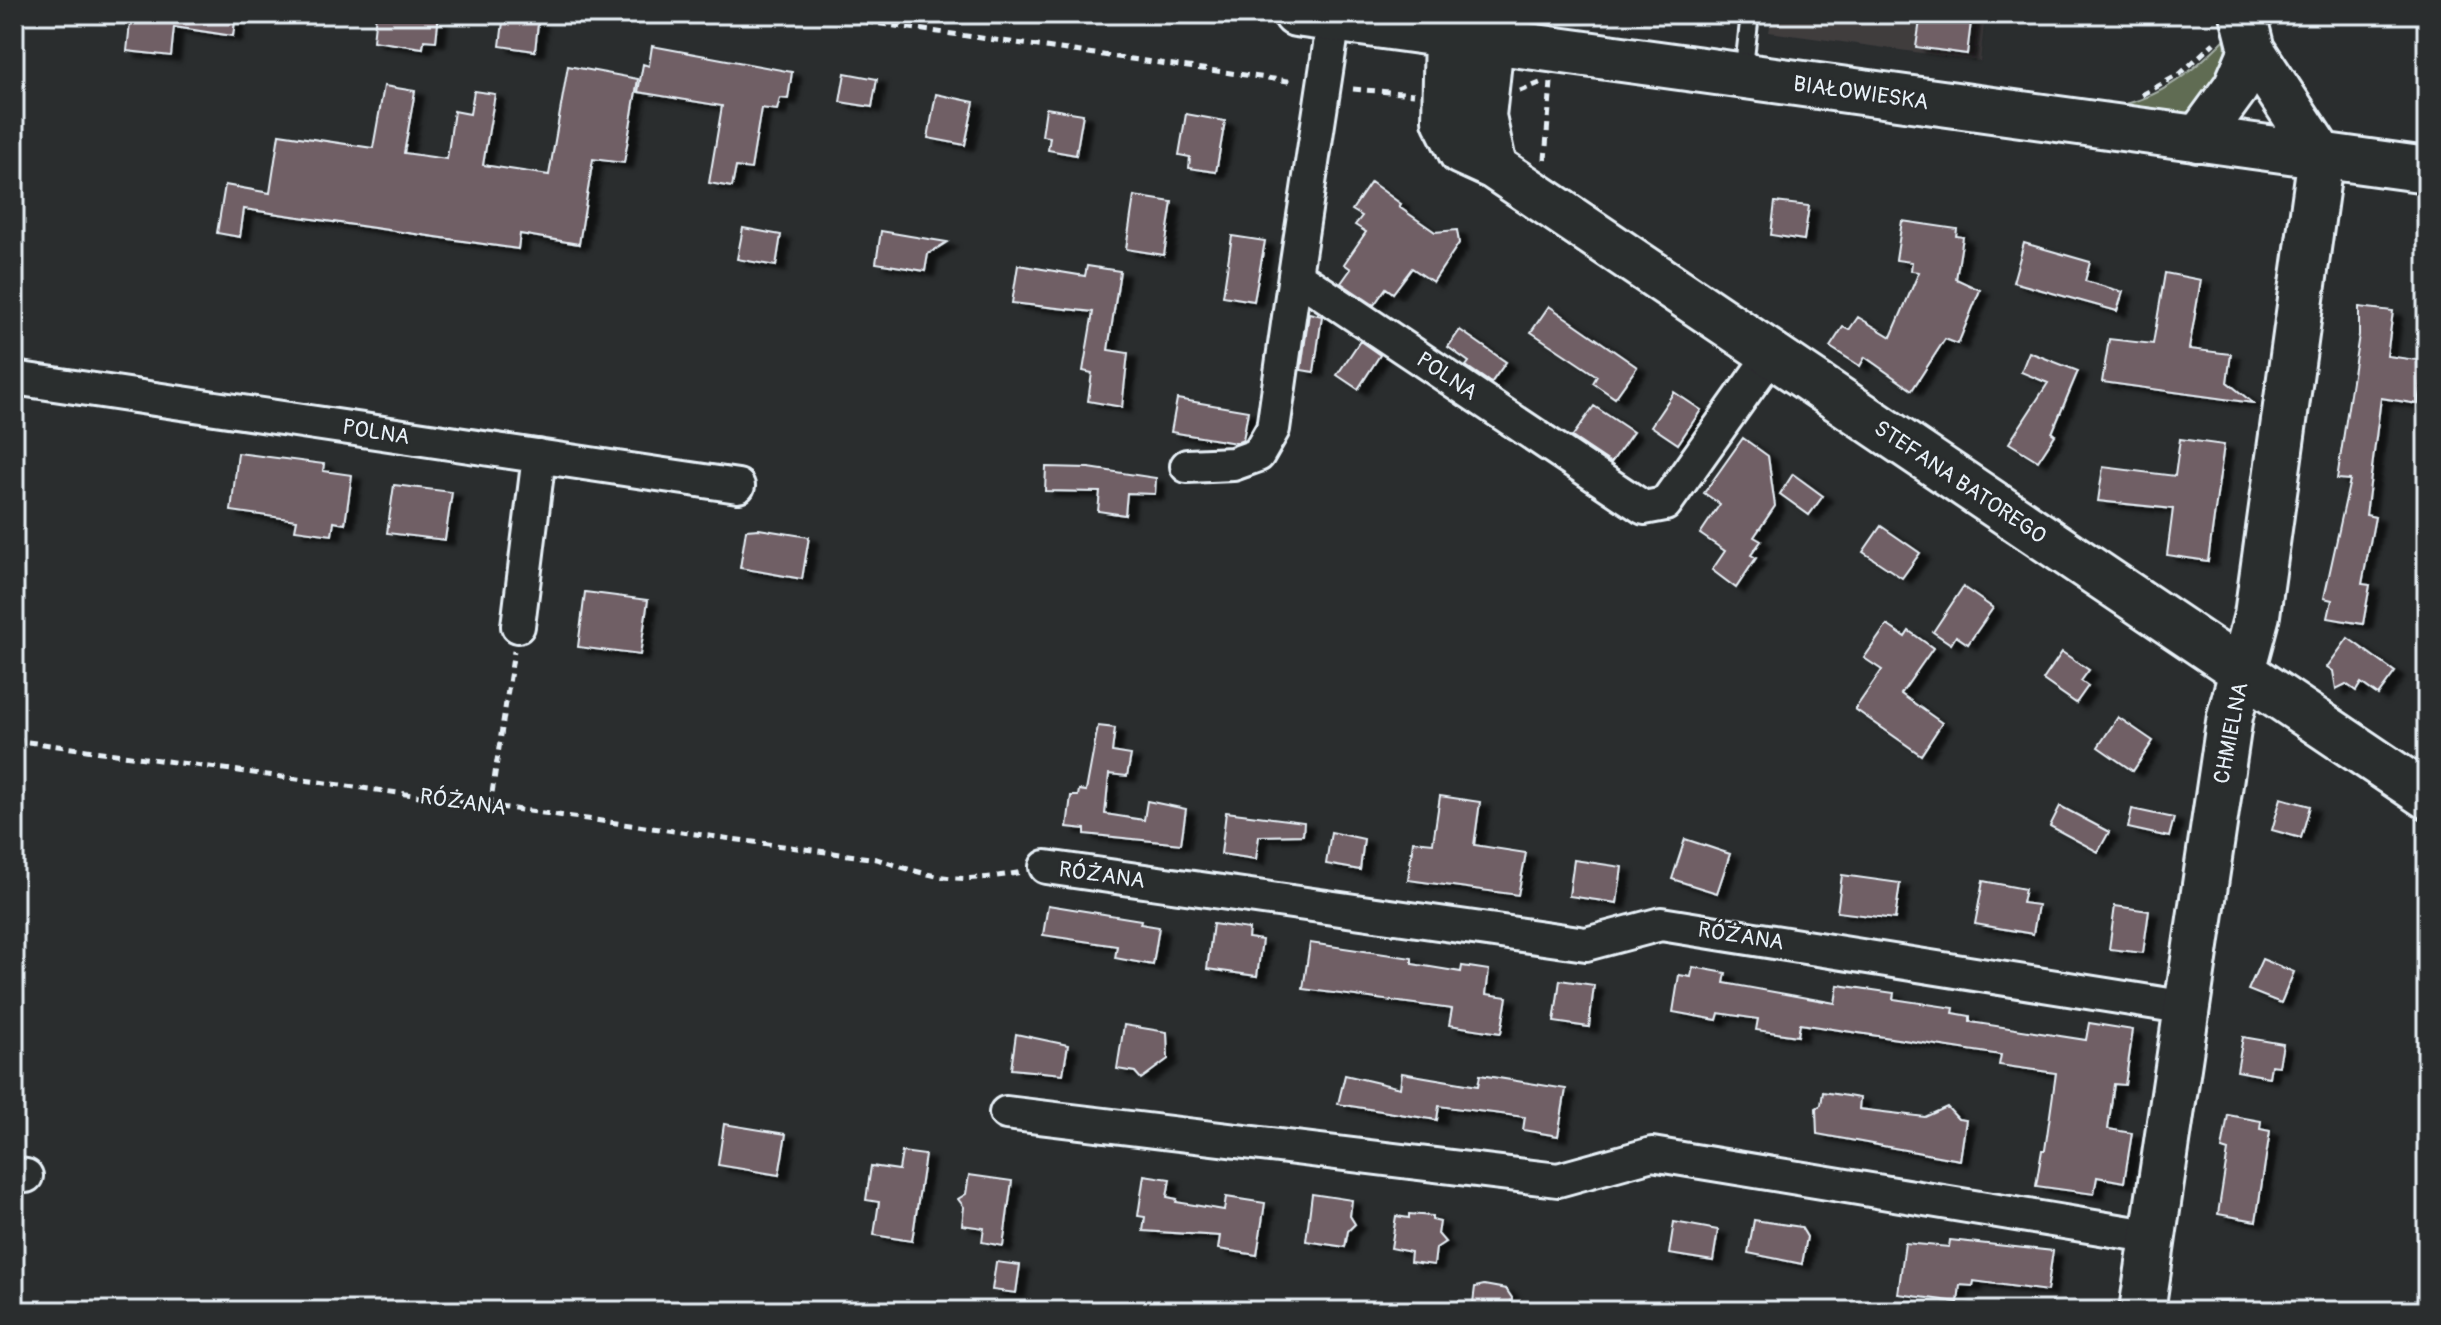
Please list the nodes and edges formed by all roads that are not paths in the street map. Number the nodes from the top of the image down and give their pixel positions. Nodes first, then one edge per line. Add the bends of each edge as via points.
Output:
1 (1750, 14) edge
2 (1315, 17) edge
3 (2248, 32) edge
4 (1447, 35) junction
5 (1491, 42) junction
6 (1743, 76) junction
7 (2198, 139) junction
8 (2321, 155) junction
9 (1494, 167) junction
10 (2427, 170) edge
11 (1295, 275) junction
12 (1771, 355) junction
13 (14, 378) edge
14 (539, 456) junction
15 (1187, 466) dead end
16 (738, 486) dead end
17 (518, 626) road end
18 (2243, 671) junction
19 (2427, 796) edge
20 (1046, 867) road end
21 (2188, 1008) junction
22 (1006, 1113) dead end
23 (2155, 1237) junction
24 (2142, 1311) edge

1 - 6 lane
2 - 4 street, BIAŁOWIESKA
2 - 11 street via 1321,86
3 - 7 street via 2236,87
3 - 8 street
4 - 5 street, BIAŁOWIESKA
4 - 9 street, STEFANA BATOREGO via 1443,96 1451,138 1475,162
5 - 6 street, BIAŁOWIESKA
5 - 9 street via 1483,116
6 - 7 street, BIAŁOWIESKA
7 - 8 street, BIAŁOWIESKA
8 - 10 street, BIAŁOWIESKA
8 - 18 street, CHMIELNA via 2257,615
9 - 12 street, STEFANA BATOREGO
11 - 12 street, POLNA via 1644,508 1665,504
11 - 15 street via 1273,429 1258,455 1233,464
12 - 18 street, STEFANA BATOREGO
13 - 14 street, POLNA
14 - 16 street, POLNA
14 - 17 street
18 - 19 street, STEFANA BATOREGO
18 - 21 street, CHMIELNA via 2230,716
20 - 21 street, RÓŻANA via 1586,944 1661,924
21 - 23 street, CHMIELNA
22 - 23 street via 1558,1180 1652,1154
23 - 24 street, CHMIELNA

